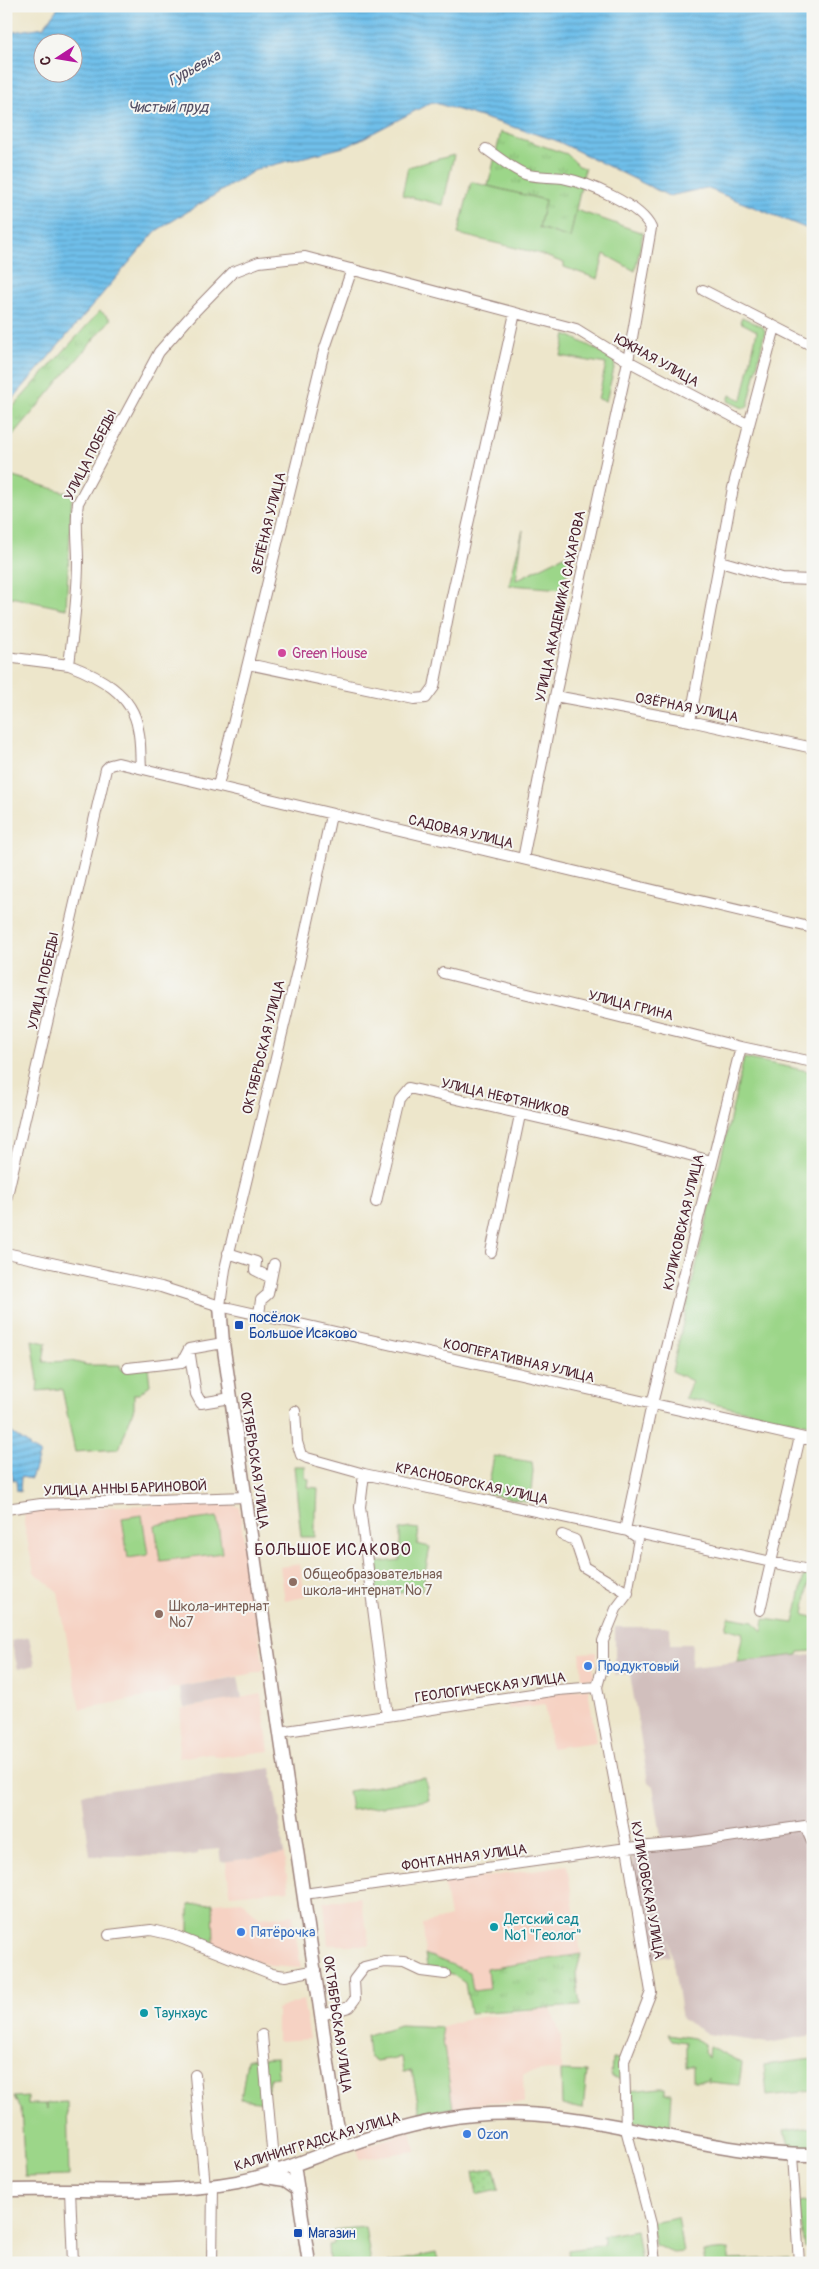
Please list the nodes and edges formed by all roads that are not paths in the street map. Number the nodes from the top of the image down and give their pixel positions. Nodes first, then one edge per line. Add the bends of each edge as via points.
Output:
1 (486, 149) dead end
2 (259, 262) joint
3 (352, 269) junction
4 (703, 290) dead end
5 (515, 314) junction
6 (775, 326) junction
7 (813, 346) edge
8 (628, 361) junction
9 (749, 425) junction
10 (720, 561) junction
11 (813, 580) edge
12 (6, 657) edge
13 (248, 664) junction
14 (69, 665) junction
15 (555, 696) junction
16 (690, 721) junction
17 (813, 748) edge
18 (141, 768) junction
19 (106, 769) joint
20 (218, 786) junction
21 (331, 815) junction
22 (524, 859) junction
23 (813, 928) edge
24 (443, 973) dead end
25 (741, 1047) junction
26 (813, 1062) edge
27 (520, 1115) junction
28 (711, 1161) junction
29 (6, 1200) edge
30 (376, 1202) dead end
31 (491, 1252) dead end
32 (6, 1253) edge
33 (228, 1253) junction
34 (274, 1264) dead end
35 (271, 1278) junction
36 (220, 1306) junction
37 (260, 1314) junction
38 (223, 1343) junction
39 (189, 1349) junction
40 (128, 1368) dead end
41 (231, 1398) junction
42 (652, 1404) junction
43 (295, 1411) dead end
44 (800, 1437) junction
45 (813, 1440) edge
46 (364, 1474) junction
47 (246, 1497) junction
48 (6, 1509) edge
49 (624, 1530) junction
50 (562, 1535) dead end
51 (770, 1561) junction
52 (813, 1571) edge
53 (628, 1592) junction
54 (760, 1610) dead end
55 (597, 1688) junction
56 (387, 1716) junction
57 (280, 1732) junction
58 (813, 1844) edge
59 (627, 1848) junction
60 (304, 1894) junction
61 (109, 1934) dead end
62 (316, 1970) junction
63 (445, 1974) dead end
64 (322, 2015) junction
65 (262, 2036) dead end
66 (195, 2075) dead end
67 (626, 2129) junction
68 (342, 2147) junction
69 (792, 2155) junction
70 (813, 2155) edge
71 (294, 2165) junction
72 (274, 2172) junction
73 (258, 2177) junction
74 (209, 2186) junction
75 (298, 2189) junction
76 (6, 2190) edge
77 (70, 2190) junction
78 (73, 2263) edge
79 (212, 2263) edge
80 (309, 2263) edge
81 (655, 2263) edge
82 (798, 2263) edge

1 - 8 street, УЛИЦА АКАДЕМИКА САХАРОВА via 525,174 566,179 598,189 647,219 651,228
2 - 3 street, ЮЖНАЯ УЛИЦА via 305,257
2 - 14 street, УЛИЦА ПОБЕДЫ via 233,272 159,352 78,503 77,597
3 - 5 street, ЮЖНАЯ УЛИЦА
3 - 13 street, ЗЕЛЁНАЯ УЛИЦА via 324,351
4 - 6 street
5 - 8 street, ЮЖНАЯ УЛИЦА via 576,329
5 - 13 street via 434,687 426,698 414,699
6 - 7 street
6 - 9 street
8 - 9 street, ЮЖНАЯ УЛИЦА
8 - 15 street, УЛИЦА АКАДЕМИКА САХАРОВА
9 - 10 street via 733,488
10 - 11 street via 782,580
10 - 16 street
12 - 14 street
13 - 20 street, ЗЕЛЁНАЯ УЛИЦА
14 - 18 street via 95,675 113,688 133,710
15 - 16 street, ОЗЁРНАЯ УЛИЦА
15 - 22 street, УЛИЦА АКАДЕМИКА САХАРОВА
16 - 17 street, ОЗЁРНАЯ УЛИЦА
18 - 19 street, САДОВАЯ УЛИЦА via 118,762
18 - 20 street, САДОВАЯ УЛИЦА
19 - 29 street, УЛИЦА ПОБЕДЫ
20 - 21 street, САДОВАЯ УЛИЦА
21 - 22 street, САДОВАЯ УЛИЦА
21 - 33 street, ОКТЯБРЬСКАЯ УЛИЦА
22 - 23 street, САДОВАЯ УЛИЦА
24 - 25 street, УЛИЦА ГРИНА
25 - 26 street, УЛИЦА ГРИНА
25 - 28 street, КУЛИКОВСКАЯ УЛИЦА
27 - 28 street, УЛИЦА НЕФТЯНИКОВ via 635,1140
27 - 30 street, УЛИЦА НЕФТЯНИКОВ via 409,1088 400,1099
27 - 31 street
28 - 42 street, КУЛИКОВСКАЯ УЛИЦА
32 - 36 street, КООПЕРАТИВНАЯ УЛИЦА via 161,1287
33 - 35 street via 256,1262 255,1270
33 - 36 street, ОКТЯБРЬСКАЯ УЛИЦА
34 - 35 street
35 - 37 street via 268,1294 261,1300
36 - 37 street, КООПЕРАТИВНАЯ УЛИЦА
36 - 38 street, ОКТЯБРЬСКАЯ УЛИЦА
37 - 42 street, КООПЕРАТИВНАЯ УЛИЦА
38 - 39 street
38 - 41 street, ОКТЯБРЬСКАЯ УЛИЦА
39 - 40 street via 182,1362
39 - 41 street via 196,1394 201,1403
41 - 47 street, ОКТЯБРЬСКАЯ УЛИЦА
42 - 44 street, КООПЕРАТИВНАЯ УЛИЦА
42 - 49 street, КУЛИКОВСКАЯ УЛИЦА
43 - 46 street, КРАСНОБОРСКАЯ УЛИЦА via 301,1455
44 - 45 street, КООПЕРАТИВНАЯ УЛИЦА
44 - 51 street
46 - 49 street, КРАСНОБОРСКАЯ УЛИЦА
46 - 56 street via 360,1507
47 - 48 street, УЛИЦА АННЫ БАРИНОВОЙ via 41,1504
47 - 57 street, ОКТЯБРЬСКАЯ УЛИЦА
49 - 51 street, КРАСНОБОРСКАЯ УЛИЦА
49 - 53 street, КУЛИКОВСКАЯ УЛИЦА via 638,1539
50 - 53 street via 575,1540 584,1567
51 - 52 street, КРАСНОБОРСКАЯ УЛИЦА
51 - 54 street
53 - 55 street, КУЛИКОВСКАЯ УЛИЦА via 616,1609 603,1641 603,1666
55 - 56 street, ГЕОЛОГИЧЕСКАЯ УЛИЦА via 558,1690
55 - 59 street, КУЛИКОВСКАЯ УЛИЦА
56 - 57 street, ГЕОЛОГИЧЕСКАЯ УЛИЦА
57 - 60 street, ОКТЯБРЬСКАЯ УЛИЦА
58 - 59 street, ФОНТАННАЯ УЛИЦА via 805,1826
59 - 60 street, ФОНТАННАЯ УЛИЦА
59 - 67 street, КУЛИКОВСКАЯ УЛИЦА via 651,1992 624,2061
60 - 62 street, ОКТЯБРЬСКАЯ УЛИЦА
61 - 62 street via 151,1930 173,1935 272,1974 285,1976
62 - 64 street, ОКТЯБРЬСКАЯ УЛИЦА
63 - 64 street via 421,1971 404,1963 384,1962 364,1967 354,1980 355,1999 349,2007
64 - 68 street, ОКТЯБРЬСКАЯ УЛИЦА
65 - 72 street
66 - 74 street
67 - 68 street, КАЛИНИНГРАДСКАЯ УЛИЦА via 533,2113 474,2115 388,2132
67 - 69 street, КАЛИНИНГРАДСКАЯ УЛИЦА via 725,2148
67 - 81 street, КУЛИКОВСКАЯ УЛИЦА via 651,2224
68 - 71 street, КАЛИНИНГРАДСКАЯ УЛИЦА
69 - 70 street, КАЛИНИНГРАДСКАЯ УЛИЦА
69 - 82 street
71 - 72 street, КАЛИНИНГРАДСКАЯ УЛИЦА
71 - 75 street
72 - 73 street, КАЛИНИНГРАДСКАЯ УЛИЦА
73 - 74 street, КАЛИНИНГРАДСКАЯ УЛИЦА
73 - 75 street via 285,2180
74 - 77 street, КАЛИНИНГРАДСКАЯ УЛИЦА via 138,2191
74 - 79 street
75 - 80 street
76 - 77 street, КАЛИНИНГРАДСКАЯ УЛИЦА
77 - 78 street

